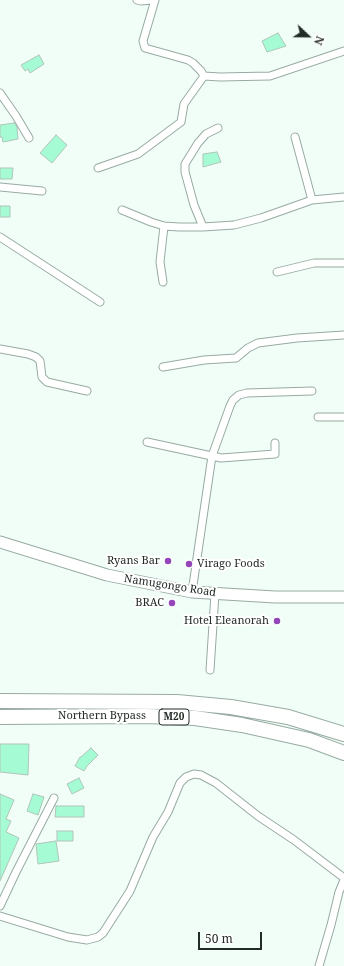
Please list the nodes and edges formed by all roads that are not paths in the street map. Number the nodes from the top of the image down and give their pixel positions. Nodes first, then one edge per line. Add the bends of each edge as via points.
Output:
1 (136, 0) edge
2 (151, 0) edge
3 (155, 0) edge
4 (344, 52) edge
5 (204, 76) junction
6 (0, 93) edge
7 (218, 128) dead end
8 (295, 137) dead end
9 (29, 138) dead end
10 (98, 168) dead end
11 (0, 187) edge
12 (42, 191) dead end
13 (344, 198) edge
14 (312, 200) junction
15 (122, 210) dead end
16 (164, 226) junction
17 (203, 227) junction
18 (0, 237) edge
19 (344, 263) edge
20 (277, 272) dead end
21 (162, 282) dead end
22 (100, 302) dead end
23 (344, 335) edge
24 (0, 349) edge
25 (163, 367) dead end
26 (87, 391) dead end
27 (312, 391) dead end
28 (318, 417) dead end
29 (344, 417) edge
30 (147, 442) dead end
31 (275, 443) dead end
32 (212, 456) junction
33 (0, 542) edge
34 (192, 592) junction
35 (214, 594) junction
36 (344, 596) edge
37 (210, 670) dead end
38 (0, 702) edge
39 (0, 717) edge
40 (344, 734) edge
41 (344, 753) edge
42 (54, 798) dead end
43 (344, 879) edge
44 (0, 906) edge
45 (0, 916) edge
46 (319, 966) edge

1 - 2 street
3 - 5 street via 143,41 144,48 188,60
4 - 5 street via 270,76
5 - 10 street via 184,104 177,125 138,154
6 - 9 street
7 - 17 street via 206,134 185,164 194,205
8 - 14 street
11 - 12 street
13 - 14 street
14 - 17 street via 234,225
15 - 16 street
16 - 17 street
16 - 21 street via 160,262
18 - 22 street
19 - 20 street via 314,262
23 - 25 street via 258,343 236,358
24 - 26 street via 36,357 40,361 42,377 47,382
27 - 32 street via 239,395 230,406
28 - 29 street
30 - 32 street
31 - 32 street via 275,454 231,458
32 - 34 street
33 - 34 main road, Namugongo Road via 107,575
34 - 35 main road, Namugongo Road
35 - 36 main road, Namugongo Road via 275,597
35 - 37 street
38 - 40 highway, Northern Bypass / M20 via 177,702 231,707 288,717
39 - 41 highway, Northern Bypass / M20 via 195,718 242,725 309,740
42 - 44 street
43 - 45 street via 216,782 194,774 180,783 130,891 98,937 87,940 68,937
43 - 46 street

